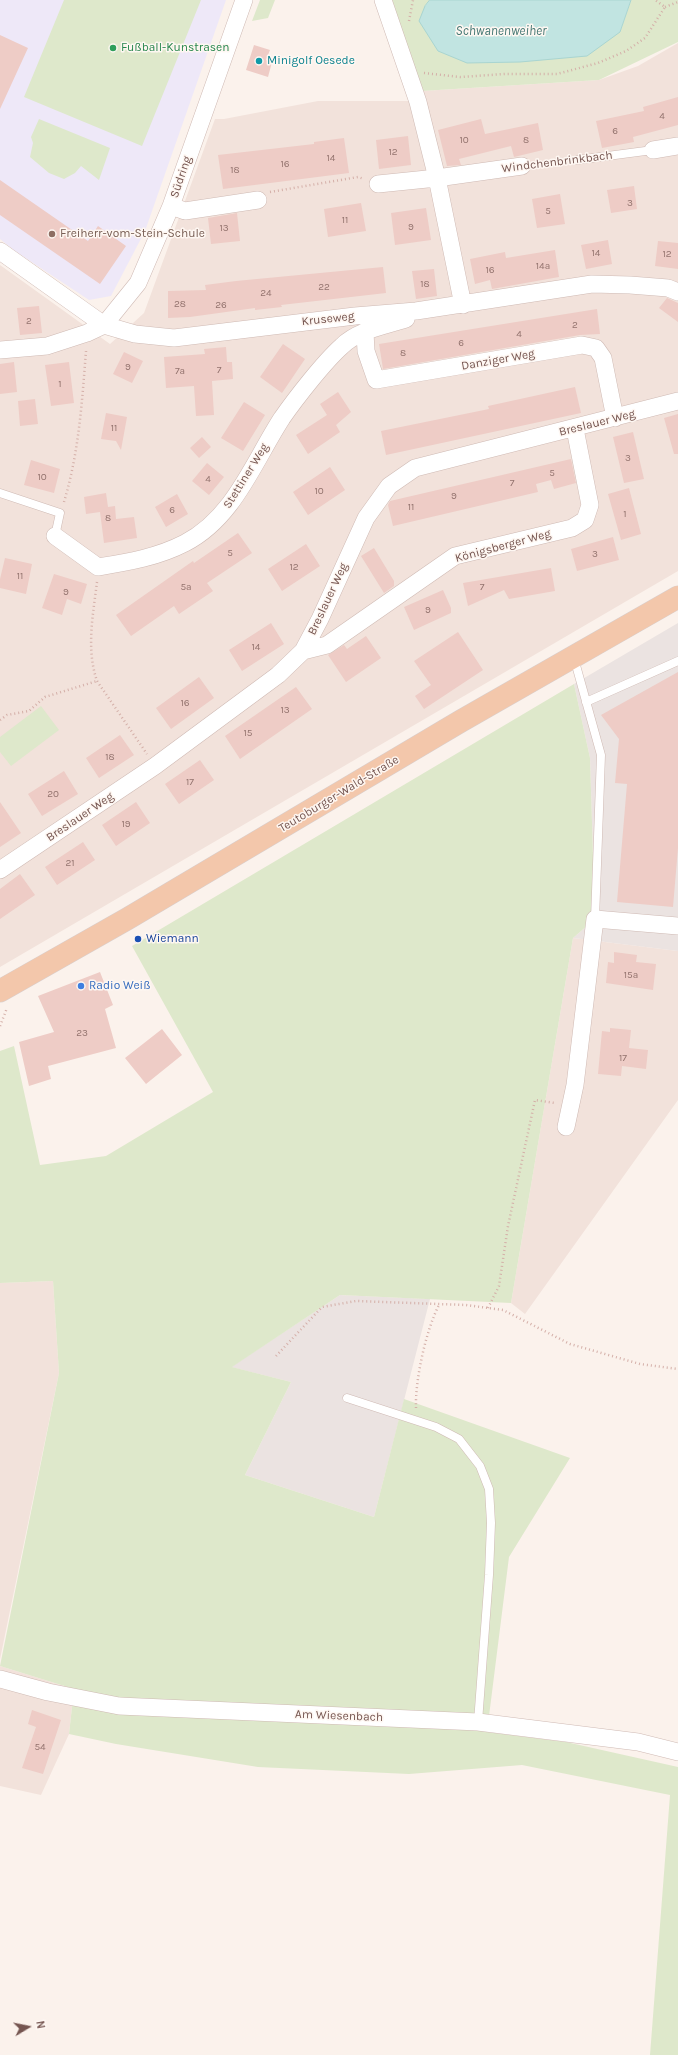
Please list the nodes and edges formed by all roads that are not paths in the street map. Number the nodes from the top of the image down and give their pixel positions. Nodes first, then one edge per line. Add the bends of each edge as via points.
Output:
1 (244, 0) edge
2 (383, 0) edge
3 (678, 146) edge
4 (653, 150) joint
5 (577, 160) road end
6 (522, 166) road end
7 (437, 178) junction
8 (378, 184) road end
9 (258, 200) road end
10 (171, 206) junction
11 (0, 251) edge
12 (678, 292) edge
13 (463, 305) junction
14 (416, 311) junction
15 (104, 325) junction
16 (364, 332) junction
17 (0, 350) edge
18 (678, 401) edge
19 (616, 418) junction
20 (575, 428) junction
21 (0, 493) edge
22 (55, 536) joint
23 (678, 597) edge
24 (303, 651) junction
25 (573, 658) junction
26 (678, 661) edge
27 (586, 702) junction
28 (0, 870) edge
29 (595, 919) junction
30 (678, 926) edge
31 (4, 998) edge
32 (566, 1127) dead end
33 (347, 1398) dead end
34 (0, 1678) edge
35 (478, 1722) junction
36 (678, 1752) edge

1 - 10 street, Südring
2 - 7 street via 412,82
3 - 4 street, Windchenbrinkbach
4 - 5 lane, Windchenbrinkbach
6 - 7 street, Windchenbrinkbach
7 - 8 street, Windchenbrinkbach
7 - 13 street
9 - 10 street via 185,211
10 - 15 street, Südring via 138,283
11 - 15 street, Kruseweg
12 - 13 street, Kruseweg via 668,288 592,284
13 - 14 street, Kruseweg
14 - 15 street, Kruseweg via 174,338 135,334
14 - 16 street via 412,318
15 - 17 street, Südring via 47,346
16 - 19 street, Danziger Weg via 366,351 376,380 582,345 596,348 603,358
16 - 22 street, Stettiner Weg via 342,345 283,417 228,507 186,542 150,558 98,567
18 - 19 street, Breslauer Weg
19 - 20 street, Breslauer Weg
20 - 24 street, Breslauer Weg via 416,468 389,486 366,518
20 - 24 street, Königsberger Weg via 590,505 585,520 572,528 455,556 327,645
21 - 22 lane via 60,514
23 - 25 main road, Teutoburger-Wald-Straße
24 - 28 street, Breslauer Weg via 278,675 155,766
25 - 27 lane
25 - 31 main road, Teutoburger-Wald-Straße via 461,721 127,919
26 - 27 lane
27 - 29 lane via 601,755
29 - 30 street
29 - 32 street via 576,1085
33 - 35 lane via 436,1427 459,1439 480,1466 489,1489 490,1575
34 - 35 street, Am Wiesenbach via 48,1692 119,1706
35 - 36 street, Am Wiesenbach via 638,1742

